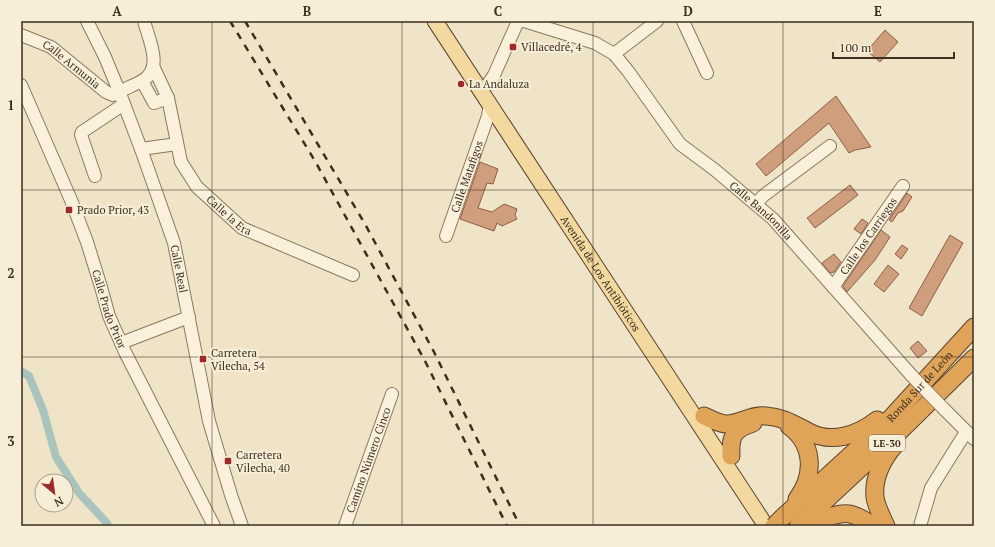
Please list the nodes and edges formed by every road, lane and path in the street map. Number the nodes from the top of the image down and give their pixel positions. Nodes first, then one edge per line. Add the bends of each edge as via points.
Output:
1 (87, 21) edge
2 (144, 21) edge
3 (436, 21) edge
4 (447, 21) edge
5 (518, 21) edge
6 (524, 21) edge
7 (657, 21) edge
8 (682, 21) edge
9 (21, 35) edge
10 (446, 37) junction
11 (614, 54) junction
12 (154, 68) junction
13 (707, 73) dead end
14 (142, 81) junction
15 (488, 84) junction
16 (21, 85) edge
17 (119, 92) junction
18 (168, 98) junction
19 (124, 104) junction
20 (492, 112) junction
21 (177, 144) junction
22 (830, 146) dead end
23 (141, 149) junction
24 (95, 176) dead end
25 (903, 186) dead end
26 (557, 189) junction
27 (756, 204) junction
28 (560, 212) junction
29 (446, 236) dead end
30 (353, 275) dead end
31 (613, 277) junction
32 (833, 287) junction
33 (189, 317) junction
34 (974, 326) edge
35 (640, 334) junction
36 (121, 343) junction
37 (974, 359) edge
38 (392, 394) dead end
39 (911, 395) junction
40 (704, 416) joint
41 (726, 431) junction
42 (970, 436) edge
43 (731, 456) joint
44 (774, 524) edge
45 (214, 526) edge
46 (242, 526) edge
47 (345, 526) edge
48 (798, 526) edge
49 (812, 526) edge
50 (873, 526) edge
51 (886, 526) edge
52 (920, 526) edge

1 - 17 street, Calle Real
2 - 12 street, Calle la Era
3 - 10 main road, Avenida de Los Antibióticos
4 - 15 main road, Avenida de Los Antibióticos
5 - 15 street
6 - 11 street, Calle Bandonilla via 595,43
7 - 11 street
8 - 13 street
9 - 17 street, Calle Armunia via 51,46 106,92
10 - 15 main road via 459,49 481,82
10 - 20 main road, Avenida de Los Antibióticos
11 - 27 street, Calle Bandonilla via 680,144
12 - 14 street
12 - 18 street, Calle la Era
14 - 17 street
14 - 18 street via 154,103
15 - 20 main road
15 - 26 main road, Avenida de Los Antibióticos
16 - 36 street, Calle Prado Prior via 73,205 90,249 109,316
17 - 19 street, Calle Real
18 - 21 street, Calle la Era
19 - 23 street, Calle Real
19 - 24 street via 82,132
20 - 28 main road, Avenida de Los Antibióticos
20 - 29 street, Calle Matafigos
21 - 23 street
21 - 30 street, Calle la Era via 181,162 197,187 242,228
22 - 27 street
23 - 33 street, Calle Real via 174,243
25 - 32 street, Calle los Carriegos
26 - 28 main road via 561,203
26 - 31 main road, Avenida de Los Antibióticos
27 - 32 street, Calle Bandonilla via 773,219
28 - 31 main road via 568,216 600,264
28 - 35 main road, Avenida de Los Antibióticos
31 - 40 main road, Avenida de Los Antibióticos
32 - 42 street, Calle Bandonilla, bridge via 912,376
33 - 36 street
33 - 46 street, Calle Real via 209,421
34 - 39 highway, Ronda Sur de León / LE-30
35 - 41 main road via 655,349 706,425
35 - 44 main road, Avenida de Los Antibióticos
36 - 45 street, Calle Prado Prior
37 - 48 highway, Ronda Sur de León / LE-30
37 - 51 highway via 885,457 876,481 875,497
38 - 47 street, Camino Número Cinco
39 - 41 highway via 867,428 841,437 824,437 810,433 779,417 763,415
39 - 44 highway, Ronda Sur de León / LE-30 via 890,419
40 - 41 highway
41 - 43 highway
41 - 44 main road via 720,447 764,515
41 - 44 highway via 752,423 772,421 790,426 801,437 809,452 809,473 802,493
42 - 52 street via 931,488
43 - 44 main road
49 - 50 highway via 832,516 850,514

